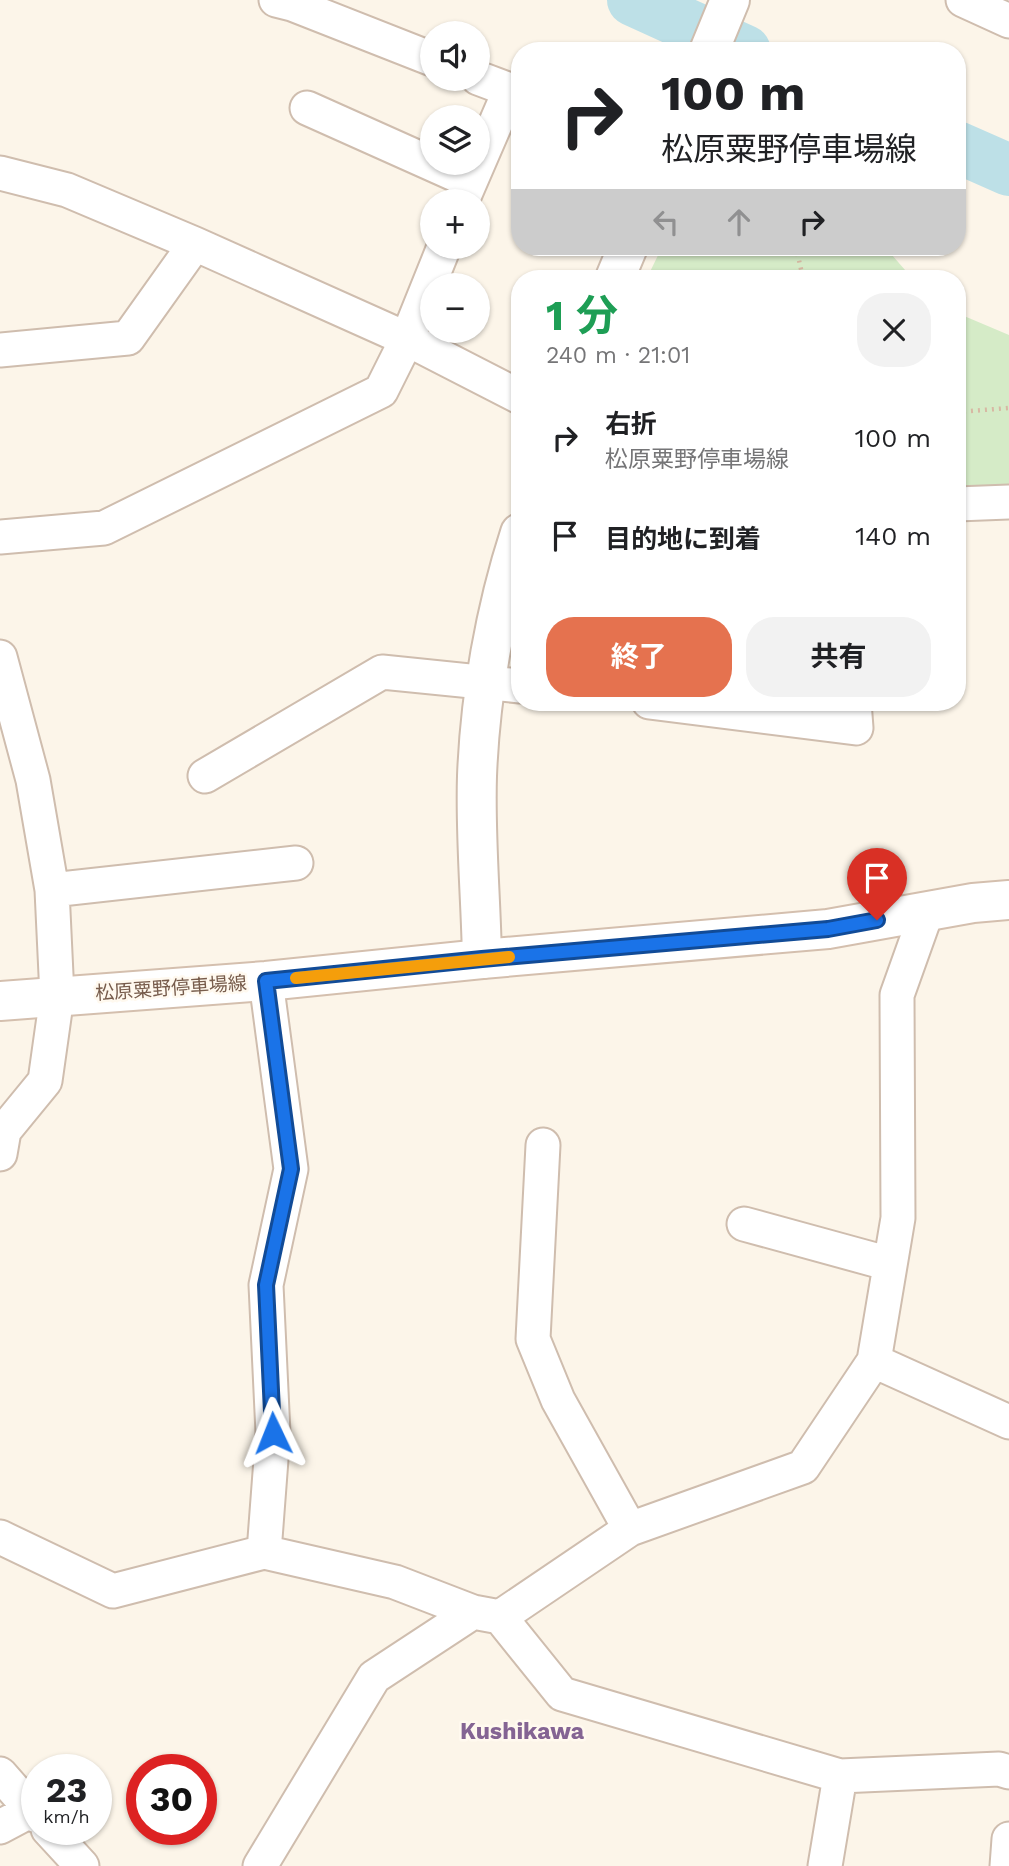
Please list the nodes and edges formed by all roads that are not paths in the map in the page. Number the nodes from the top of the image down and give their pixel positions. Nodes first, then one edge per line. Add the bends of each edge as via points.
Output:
1 (276, 0) edge
2 (730, 0) edge
3 (963, 0) edge
4 (1009, 21) edge
5 (713, 42) edge
6 (420, 55) edge
7 (490, 82) edge
8 (307, 108) dead end
9 (0, 173) edge
10 (462, 189) edge
11 (467, 189) edge
12 (195, 244) junction
13 (439, 259) edge
14 (407, 339) junction
15 (0, 350) edge
16 (511, 392) edge
17 (1009, 502) edge
18 (966, 504) edge
19 (0, 537) edge
20 (511, 578) edge
21 (0, 657) edge
22 (502, 683) edge
23 (724, 711) edge
24 (855, 711) edge
25 (205, 776) dead end
26 (296, 863) dead end
27 (52, 890) junction
28 (1009, 900) edge
29 (927, 911) junction
30 (482, 959) junction
31 (266, 981) junction
32 (57, 996) junction
33 (0, 1001) edge
34 (543, 1145) dead end
35 (0, 1154) edge
36 (744, 1224) dead end
37 (890, 1264) junction
38 (874, 1361) junction
39 (1009, 1422) edge
40 (630, 1529) junction
41 (0, 1537) edge
42 (264, 1552) junction
43 (486, 1614) junction
44 (1009, 1772) edge
45 (0, 1774) edge
46 (840, 1776) junction
47 (21, 1798) edge
48 (21, 1822) edge
49 (0, 1827) edge
50 (1009, 1839) edge
51 (63, 1845) edge
52 (82, 1866) edge
53 (260, 1866) edge
54 (825, 1866) edge
55 (1007, 1866) edge

1 - 6 street
2 - 5 main road
3 - 4 street
7 - 11 street via 510,90
8 - 10 street
9 - 12 street via 67,190
12 - 14 street
12 - 15 street via 128,338
13 - 14 street
14 - 16 street
14 - 19 street via 381,391 104,528
17 - 18 street
20 - 22 main road
21 - 27 street via 33,780
22 - 25 street via 382,672
22 - 30 main road via 477,777
23 - 24 street via 856,727
26 - 27 street
27 - 32 street
28 - 29 main road, 松原粟野停車場線
29 - 30 main road, 松原粟野停車場線 via 828,929
29 - 37 street via 897,995 898,1217
30 - 31 main road, 松原粟野停車場線
31 - 32 main road, 松原粟野停車場線
31 - 42 street via 291,1169 266,1285 273,1433
32 - 33 main road, 松原粟野停車場線
32 - 35 street via 44,1081 4,1130
34 - 40 street via 533,1339 558,1400
36 - 37 street
37 - 38 street
38 - 39 street
38 - 40 street via 803,1468
40 - 43 street
41 - 42 street via 113,1591
42 - 43 street via 395,1582
43 - 46 street via 562,1694
43 - 53 street via 374,1677
44 - 46 street
45 - 47 street
46 - 54 street
48 - 49 street
50 - 55 street
51 - 52 street

